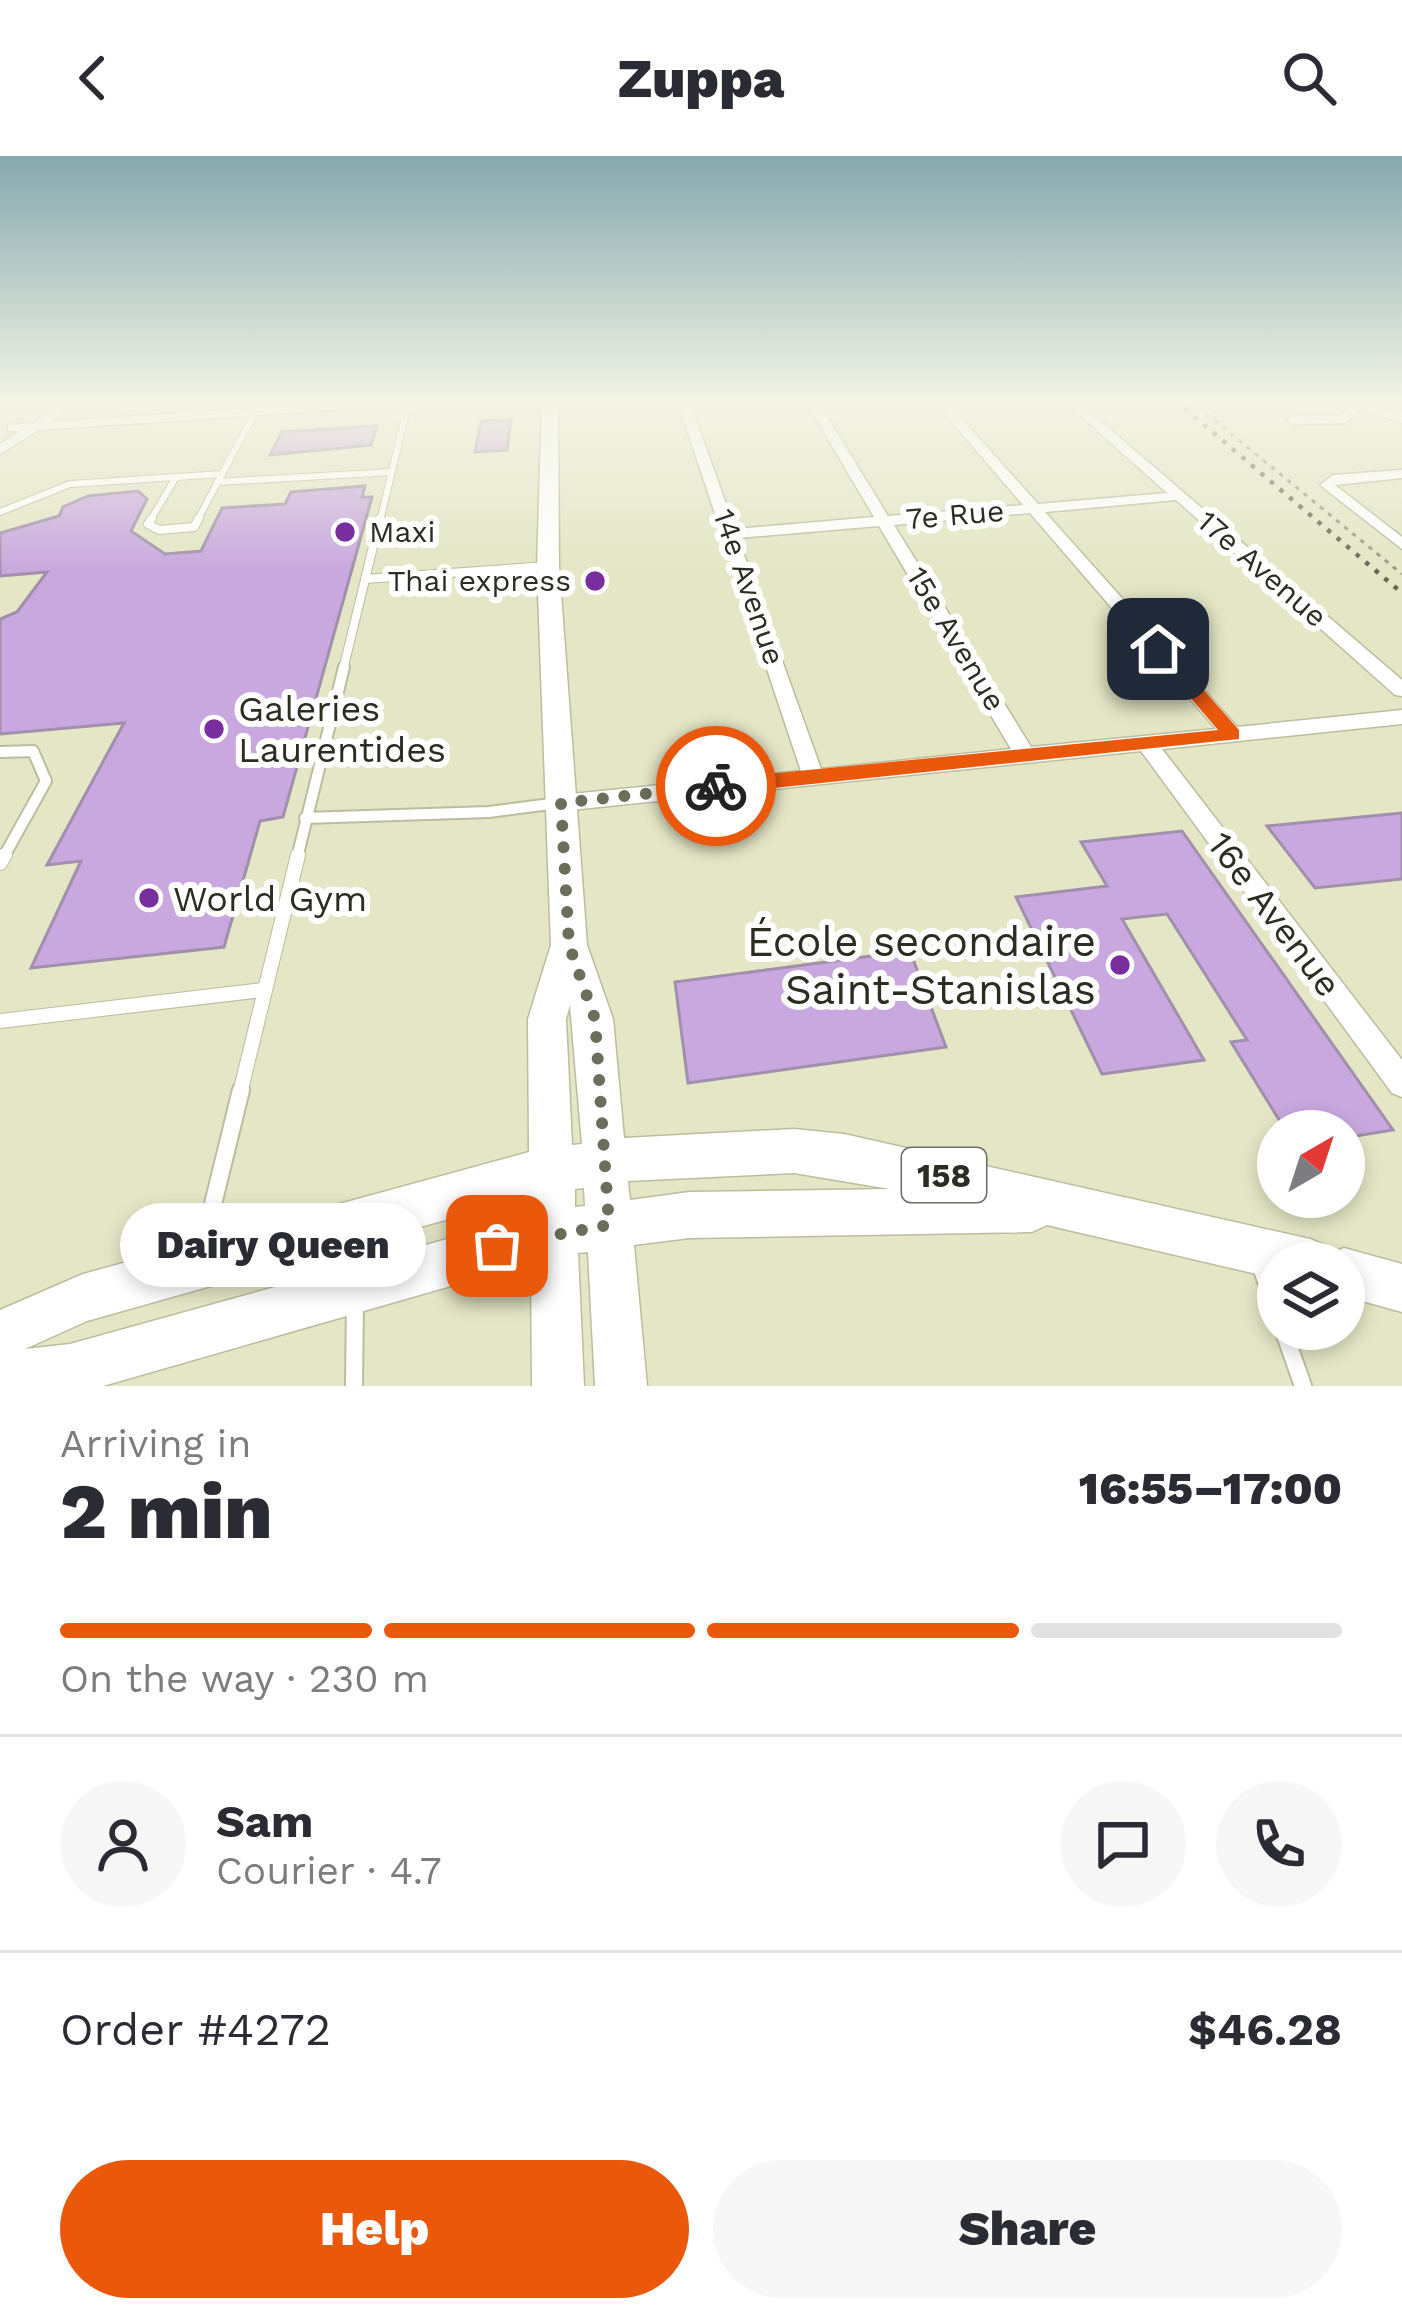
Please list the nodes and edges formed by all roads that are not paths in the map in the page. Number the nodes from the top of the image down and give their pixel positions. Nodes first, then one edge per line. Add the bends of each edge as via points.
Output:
1 (230, 457) edge
2 (395, 457) edge
3 (555, 457) edge
4 (704, 457) edge
5 (846, 457) edge
6 (990, 457) edge
7 (1135, 457) edge
8 (391, 472) junction
9 (1402, 474) edge
10 (176, 477) junction
11 (219, 478) junction
12 (1178, 496) junction
13 (1035, 508) junction
14 (0, 512) edge
15 (884, 520) junction
16 (731, 534) junction
17 (1402, 544) edge
18 (548, 566) junction
19 (364, 580) junction
20 (1402, 690) edge
21 (1402, 717) edge
22 (1233, 735) junction
23 (1148, 745) junction
24 (0, 752) edge
25 (1025, 755) junction
26 (813, 776) junction
27 (561, 803) junction
28 (305, 818) junction
29 (0, 863) edge
30 (569, 945) junction
31 (262, 990) junction
32 (0, 1021) edge
33 (1402, 1083) edge
34 (604, 1162) junction
35 (551, 1170) junction
36 (1092, 1210) junction
37 (609, 1225) junction
38 (554, 1233) junction
39 (1255, 1248) joint
40 (1257, 1254) edge
41 (198, 1268) junction
42 (1365, 1278) edge
43 (355, 1286) junction
44 (1402, 1288) edge
45 (0, 1335) edge
46 (1290, 1350) edge
47 (0, 1378) edge
48 (354, 1386) edge
49 (558, 1386) edge
50 (621, 1386) edge
51 (1303, 1386) edge

1 - 11 lane
2 - 8 lane
3 - 18 main road
4 - 16 street, 14e Avenue
5 - 15 street, 15e Avenue
6 - 13 street
7 - 12 street, 17e Avenue
8 - 11 lane
8 - 19 lane
9 - 17 street via 1333,479 1329,492
10 - 11 lane
10 - 11 lane via 148,524 159,530 194,527
10 - 14 lane via 70,484
12 - 13 street, 7e Rue
12 - 20 street, 17e Avenue
13 - 15 street, 7e Rue
13 - 22 street
15 - 16 street, 7e Rue
15 - 25 street, 15e Avenue
16 - 26 street, 14e Avenue
18 - 19 lane
18 - 27 main road
19 - 28 lane
21 - 22 street
22 - 23 street
23 - 25 street
23 - 33 street, 16e Avenue
24 - 29 lane via 33,751 46,781
25 - 26 street
26 - 27 street
27 - 28 lane
27 - 30 main road
28 - 31 lane
30 - 34 main road via 595,1019
30 - 35 main road via 548,1019
31 - 32 lane
31 - 41 lane
34 - 35 main road, 158
34 - 36 main road, 158 via 751,1152 844,1156
34 - 37 main road
35 - 38 main road
35 - 41 main road, 158
36 - 37 main road, 158 via 826,1210
36 - 39 main road, 158
37 - 38 main road, 158
37 - 50 main road
38 - 43 main road, 158
38 - 49 main road
39 - 40 lane
41 - 45 main road, 158 via 83,1298
42 - 44 main road
43 - 47 main road, 158 via 70,1370
43 - 48 lane
46 - 51 lane

